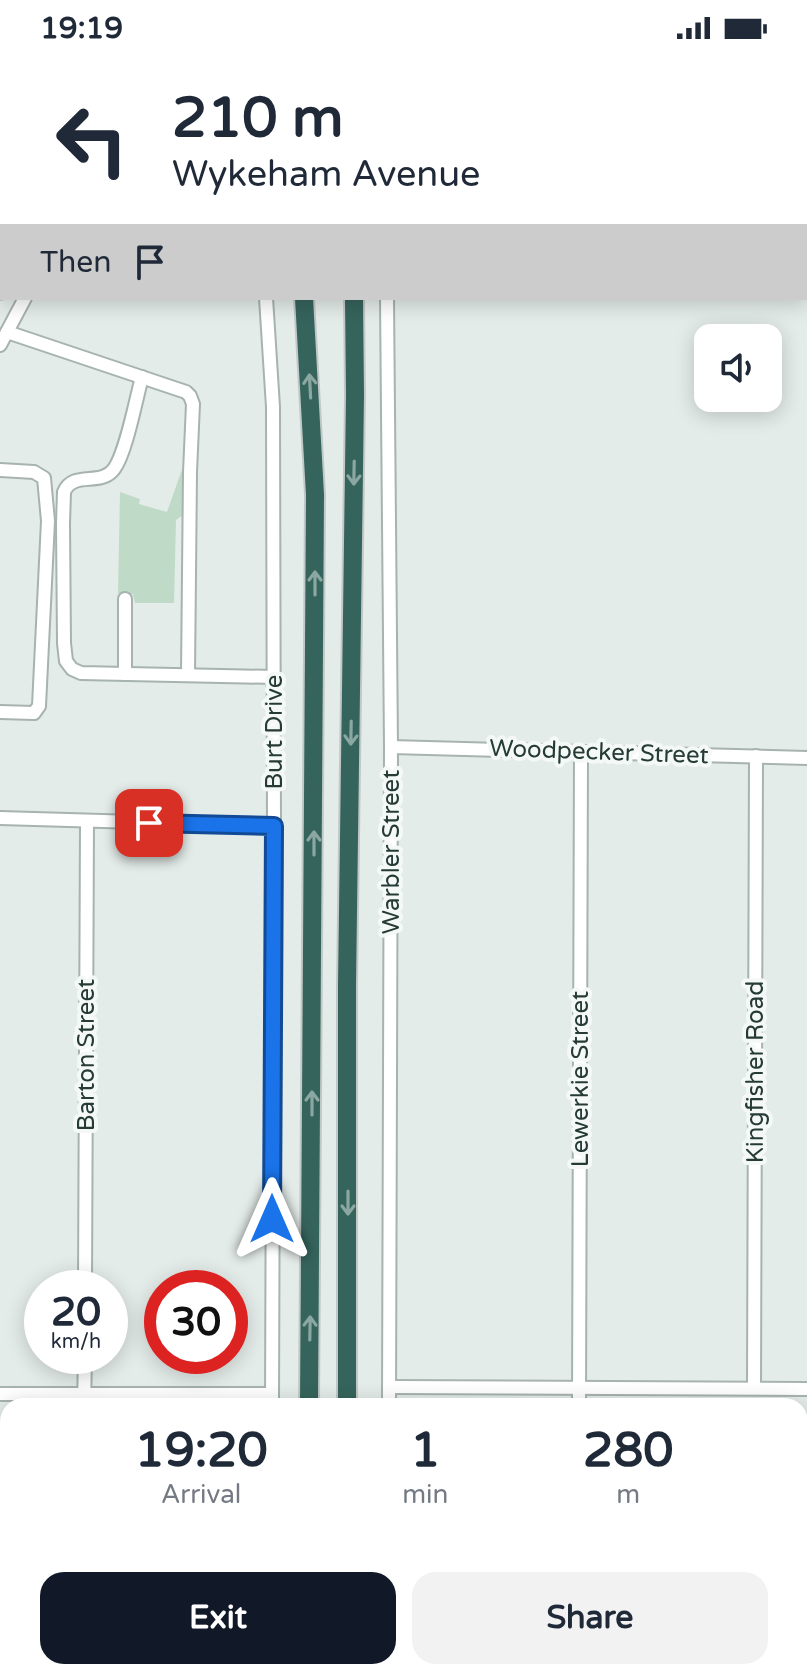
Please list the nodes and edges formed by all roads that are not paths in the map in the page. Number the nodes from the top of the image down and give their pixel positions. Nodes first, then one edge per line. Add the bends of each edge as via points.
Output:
1 (24, 300) edge
2 (266, 300) edge
3 (304, 300) edge
4 (344, 300) edge
5 (354, 300) edge
6 (387, 300) edge
7 (7, 332) junction
8 (0, 345) edge
9 (142, 377) junction
10 (355, 395) junction
11 (0, 470) edge
12 (125, 599) dead end
13 (125, 674) junction
14 (188, 675) junction
15 (274, 677) junction
16 (0, 712) edge
17 (391, 747) junction
18 (581, 752) junction
19 (756, 756) junction
20 (807, 758) edge
21 (0, 818) edge
22 (87, 821) junction
23 (274, 826) junction
24 (85, 1270) edge
25 (85, 1374) edge
26 (389, 1387) junction
27 (754, 1388) junction
28 (579, 1389) junction
29 (807, 1389) edge
30 (0, 1394) edge
31 (56, 1398) edge
32 (84, 1398) edge
33 (272, 1398) edge
34 (309, 1398) edge
35 (350, 1398) edge
36 (389, 1398) edge
37 (579, 1398) edge

1 - 7 street
2 - 15 street, Burt Drive via 273,407
34 -> 3 highway via 315,495
4 - 10 highway
5 - 10 highway
6 - 17 street, Warbler Street
7 - 8 street
7 - 9 street
9 - 13 street via 115,468 110,474 76,480 64,492 66,661 81,673
9 - 14 street via 186,392 193,404
10 -> 35 highway via 347,985
11 - 16 street via 42,476 48,521 39,706 34,713
12 - 13 street
13 - 14 street
14 - 15 street
15 - 23 street, Burt Drive
17 - 18 street, Woodpecker Street
17 - 26 street, Warbler Street
18 - 19 street, Woodpecker Street
18 - 28 street, Lewerkie Street
19 - 20 street, Woodpecker Street
19 - 27 street, Kingfisher Road
21 - 22 street
22 - 23 street
22 - 24 street, Barton Street
23 - 33 street, Burt Drive
25 - 32 street
26 - 28 street
26 - 36 street, Warbler Street
27 - 28 street
27 - 29 street
28 - 37 street, Lewerkie Street
30 - 31 street

